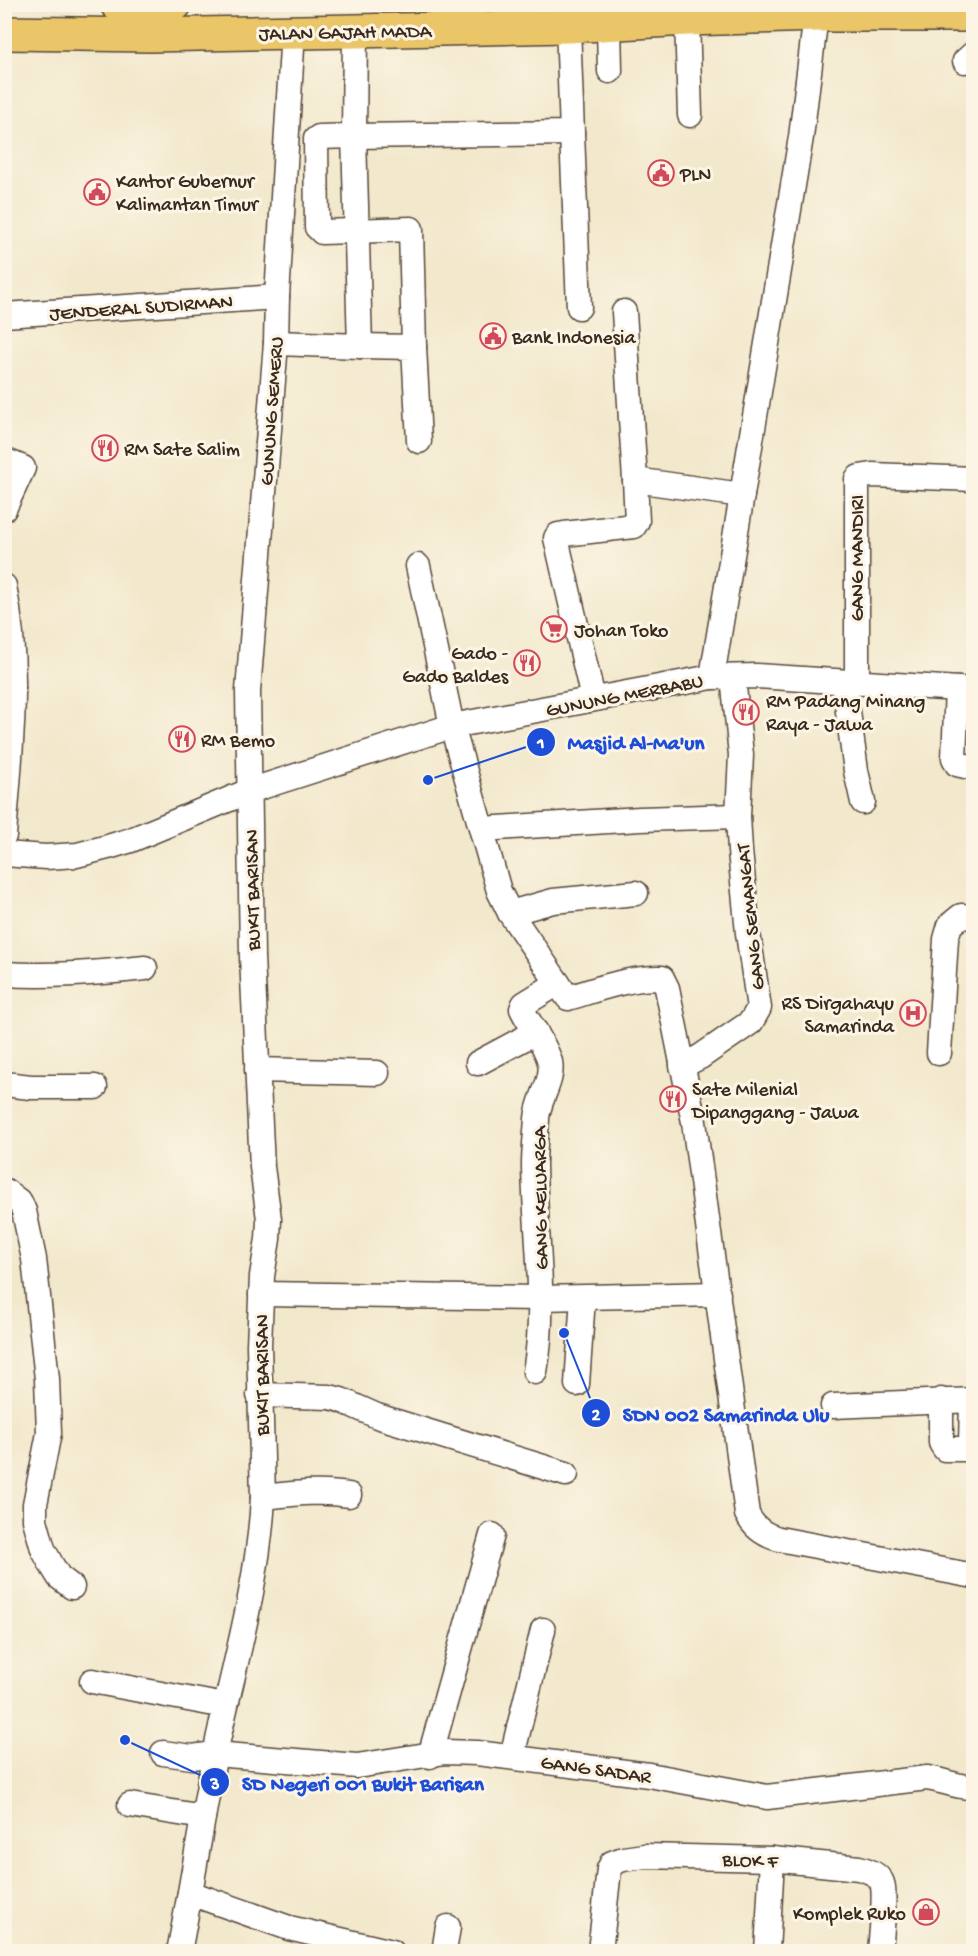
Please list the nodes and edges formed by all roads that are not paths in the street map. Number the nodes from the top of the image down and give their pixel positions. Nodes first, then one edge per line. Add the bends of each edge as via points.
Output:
1 (117, 4) edge
2 (175, 4) edge
3 (816, 15) junction
4 (974, 15) edge
5 (687, 19) junction
6 (609, 24) junction
7 (568, 26) junction
8 (293, 31) junction
9 (355, 32) junction
10 (4, 33) edge
11 (610, 71) dead end
12 (690, 114) dead end
13 (572, 133) junction
14 (354, 136) junction
15 (356, 231) junction
16 (277, 297) junction
17 (579, 307) dead end
18 (624, 312) dead end
19 (4, 315) edge
20 (276, 343) junction
21 (360, 346) junction
22 (414, 347) junction
23 (419, 441) dead end
24 (4, 460) edge
25 (974, 479) edge
26 (635, 480) junction
27 (742, 495) junction
28 (4, 509) edge
29 (418, 566) dead end
30 (4, 586) edge
31 (722, 677) junction
32 (850, 682) junction
33 (965, 689) edge
34 (593, 699) junction
35 (452, 726) junction
36 (964, 733) edge
37 (974, 768) edge
38 (249, 791) junction
39 (863, 802) dead end
40 (738, 816) junction
41 (482, 829) junction
42 (4, 836) edge
43 (4, 854) edge
44 (636, 893) dead end
45 (510, 913) junction
46 (974, 917) edge
47 (145, 968) dead end
48 (4, 974) edge
49 (558, 982) junction
50 (536, 1032) junction
51 (939, 1053) dead end
52 (478, 1063) dead end
53 (682, 1066) junction
54 (257, 1070) junction
55 (377, 1073) dead end
56 (4, 1084) edge
57 (95, 1087) dead end
58 (4, 1191) edge
59 (261, 1294) junction
60 (718, 1294) junction
61 (541, 1298) junction
62 (583, 1298) junction
63 (535, 1372) dead end
64 (577, 1384) dead end
65 (259, 1395) junction
66 (941, 1400) junction
67 (973, 1401) edge
68 (832, 1406) dead end
69 (566, 1473) dead end
70 (349, 1495) dead end
71 (263, 1497) junction
72 (492, 1535) dead end
73 (974, 1576) edge
74 (72, 1587) dead end
75 (543, 1630) dead end
76 (92, 1681) dead end
77 (225, 1706) junction
78 (163, 1753) dead end
79 (215, 1754) junction
80 (430, 1756) junction
81 (512, 1756) junction
82 (974, 1787) edge
83 (130, 1806) dead end
84 (202, 1816) junction
85 (772, 1859) junction
86 (190, 1893) junction
87 (448, 1927) dead end
88 (391, 1951) edge
89 (607, 1951) edge
90 (179, 1952) edge
91 (444, 1952) edge
92 (767, 1952) edge
93 (880, 1952) edge

1 - 2 highway
3 - 4 highway, JALAN GAJAH MADA
3 - 5 highway, JALAN GAJAH MADA
3 - 27 street, GANG SEMANGAT via 801,137
5 - 6 highway, JALAN GAJAH MADA
5 - 12 street
6 - 7 highway, JALAN GAJAH MADA
6 - 11 street
7 - 9 highway, JALAN GAJAH MADA
7 - 13 street
8 - 9 highway, JALAN GAJAH MADA
8 - 10 highway, JALAN GAJAH MADA
8 - 16 street, GUNUNG SEMERU
9 - 14 street
13 - 14 street
13 - 17 street
14 - 15 street
14 - 15 street via 320,137 314,143 317,227 322,232
15 - 21 street
15 - 22 street via 411,229
16 - 19 street, JENDERAL SUDIRMAN
16 - 20 street, GUNUNG SEMERU
18 - 26 street
20 - 21 street
20 - 38 street, GUNUNG SEMERU via 248,691
21 - 22 street
22 - 23 street
24 - 28 street via 23,468
25 - 32 street, GANG MANDIRI via 872,475 857,479
26 - 27 street
26 - 34 street via 634,526 556,538
27 - 31 street, GANG SEMANGAT
29 - 35 street
30 - 42 street via 14,687
31 - 32 street, GUNUNG MERBABU
31 - 34 street, GUNUNG MERBABU
31 - 40 street, GANG SEMANGAT via 741,754
32 - 33 street, GUNUNG MERBABU
32 - 39 street via 856,771
33 - 36 street
34 - 35 street, GUNUNG MERBABU
35 - 38 street, GUNUNG MERBABU
35 - 41 street
36 - 37 street via 954,758 957,764
38 - 43 street, GUNUNG MERBABU via 131,840 77,855
38 - 54 street, BUKIT BARISAN
40 - 41 street
40 - 53 street, GANG SEMANGAT via 759,1008 751,1023
41 - 45 street via 499,891
44 - 45 street via 553,902
45 - 49 street
46 - 51 street via 961,916 950,925 946,939
47 - 48 street via 81,974
49 - 50 street, GANG KELUARGA via 522,1006
49 - 53 street via 568,998 604,987 662,978
50 - 52 street
50 - 61 street, GANG KELUARGA via 550,1070 538,1109 534,1164
53 - 60 street via 694,1122
54 - 55 street
54 - 59 street, BUKIT BARISAN via 269,1220
56 - 57 street via 31,1088
58 - 74 street via 20,1202 24,1211 36,1268 48,1379 49,1433 34,1520 51,1564
59 - 61 street
59 - 65 street, BUKIT BARISAN
60 - 62 street
60 - 73 street via 747,1514 753,1525 778,1539
61 - 62 street
61 - 63 street, GANG KELUARGA
62 - 64 street
65 - 69 street via 342,1400 377,1416
65 - 71 street, BUKIT BARISAN
66 - 67 street
66 - 67 street via 941,1443 945,1449 966,1449 970,1444
66 - 68 street
70 - 71 street via 324,1492
71 - 77 street, BUKIT BARISAN via 258,1553
72 - 80 street
75 - 81 street
76 - 77 street
77 - 79 street, BUKIT BARISAN
78 - 79 street, GANG SADAR via 192,1757
79 - 80 street, GANG SADAR via 357,1766
79 - 84 street, BUKIT BARISAN
80 - 81 street, GANG SADAR via 464,1752
81 - 82 street, GANG SADAR via 649,1774 768,1797 927,1778 961,1788
83 - 84 street
84 - 86 street, BUKIT BARISAN
85 - 89 street, BLOK F via 644,1856 612,1863
85 - 92 street
85 - 93 street, BLOK F via 859,1868 876,1876 883,1885
86 - 88 street via 289,1928
86 - 90 street, BUKIT BARISAN
87 - 91 street

